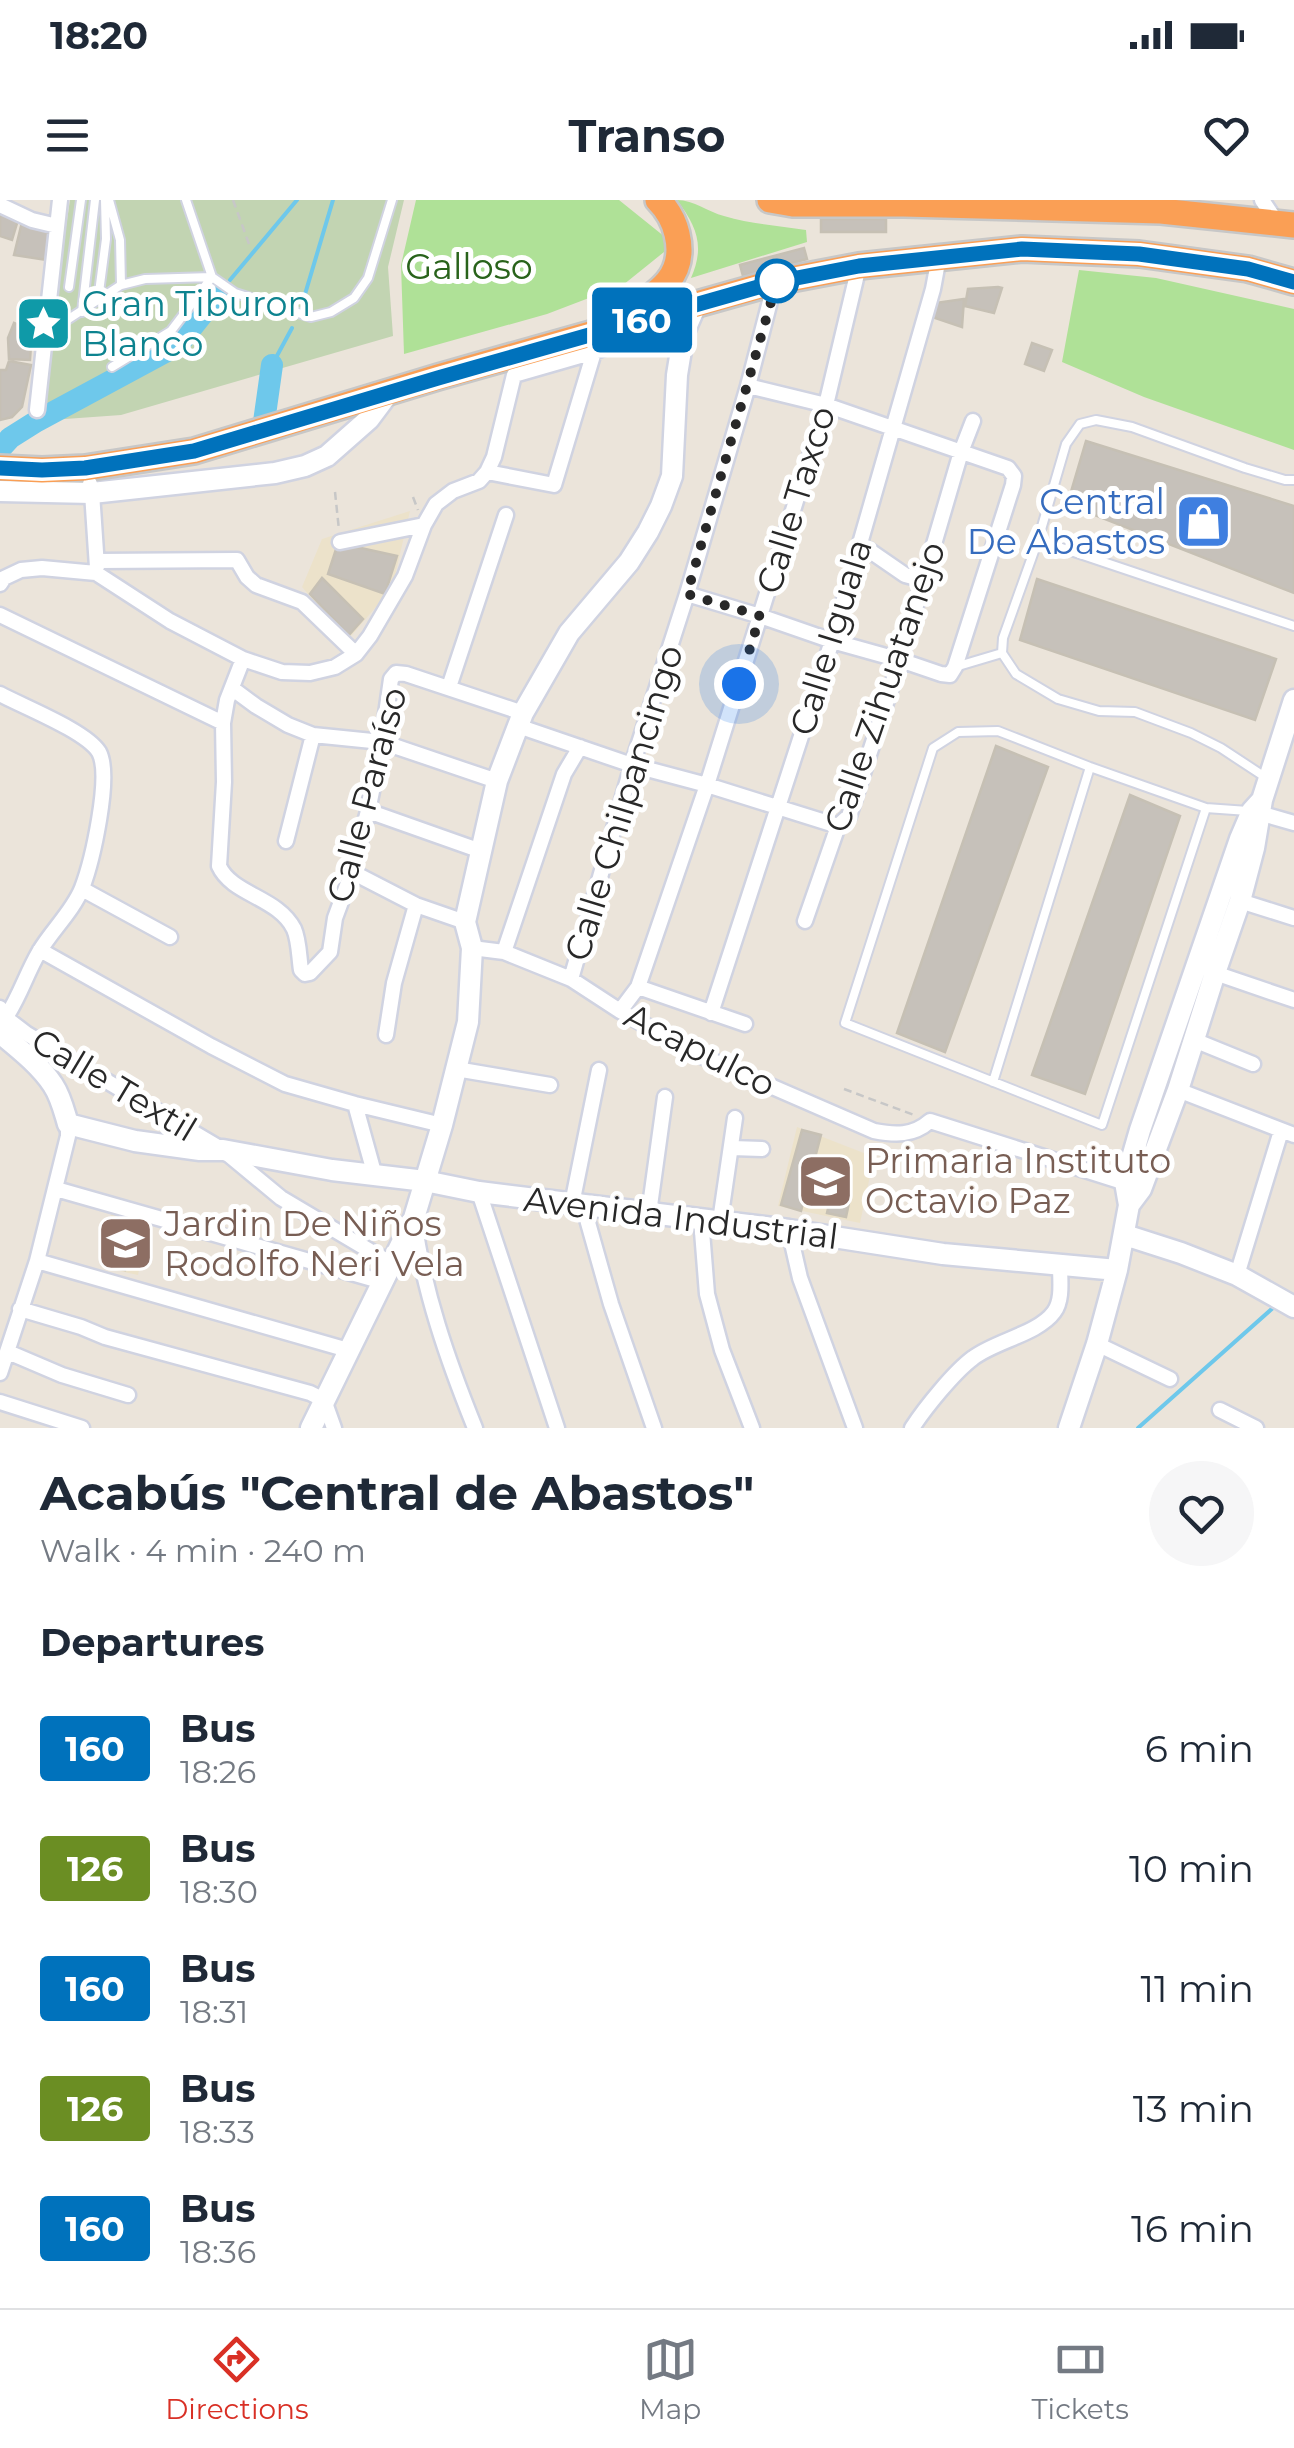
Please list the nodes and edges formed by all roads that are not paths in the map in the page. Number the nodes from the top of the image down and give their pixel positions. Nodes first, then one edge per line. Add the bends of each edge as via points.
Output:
1 (60, 200) edge
2 (81, 200) edge
3 (95, 200) edge
4 (107, 200) edge
5 (186, 200) edge
6 (392, 200) edge
7 (658, 200) edge
8 (770, 200) edge
9 (0, 206) edge
10 (1277, 215) edge
11 (57, 226) junction
12 (939, 257) junction
13 (859, 266) junction
14 (212, 277) junction
15 (776, 282) junction
16 (1294, 282) edge
17 (87, 285) junction
18 (120, 286) junction
19 (100, 287) junction
20 (98, 300) junction
21 (696, 306) junction
22 (82, 312) junction
23 (66, 320) dead end
24 (684, 332) junction
25 (594, 342) junction
26 (112, 368) dead end
27 (748, 386) junction
28 (390, 392) junction
29 (826, 404) junction
30 (37, 410) dead end
31 (974, 422) dead end
32 (894, 427) junction
33 (961, 452) junction
34 (0, 468) edge
35 (487, 472) junction
36 (88, 480) junction
37 (1294, 480) edge
38 (0, 491) edge
39 (506, 515) dead end
40 (424, 525) junction
41 (1038, 540) junction
42 (340, 542) road end
43 (860, 544) junction
44 (97, 567) junction
45 (924, 580) junction
46 (0, 584) edge
47 (687, 594) junction
48 (0, 615) edge
49 (760, 616) junction
50 (1294, 626) edge
51 (832, 641) junction
52 (1002, 653) junction
53 (356, 654) junction
54 (243, 659) junction
55 (900, 660) junction
56 (953, 671) junction
57 (449, 687) junction
58 (233, 689) junction
59 (0, 694) edge
60 (1294, 700) edge
61 (520, 719) junction
62 (222, 724) junction
63 (313, 735) junction
64 (382, 742) junction
65 (580, 748) junction
66 (632, 766) junction
67 (1090, 768) junction
68 (497, 781) junction
69 (707, 785) junction
70 (1261, 801) junction
71 (776, 806) junction
72 (1206, 808) junction
73 (368, 811) junction
74 (1294, 823) edge
75 (838, 826) junction
76 (286, 841) dead end
77 (481, 851) junction
78 (352, 872) junction
79 (82, 889) junction
80 (1240, 900) junction
81 (416, 906) junction
82 (1294, 918) edge
83 (805, 921) dead end
84 (465, 922) junction
85 (170, 938) dead end
86 (472, 948) junction
87 (40, 950) junction
88 (504, 952) junction
89 (1214, 973) junction
90 (571, 979) junction
91 (638, 986) junction
92 (1294, 1000) edge
93 (620, 1011) junction
94 (711, 1013) junction
95 (2, 1021) edge
96 (745, 1024) dead end
97 (386, 1036) dead end
98 (1194, 1040) junction
99 (1253, 1064) dead end
100 (456, 1069) junction
101 (600, 1070) dead end
102 (993, 1082) junction
103 (550, 1085) dead end
104 (1178, 1090) junction
105 (665, 1098) dead end
106 (355, 1104) junction
107 (735, 1118) dead end
108 (68, 1124) junction
109 (442, 1126) junction
110 (1288, 1133) edge
111 (732, 1148) junction
112 (762, 1149) dead end
113 (223, 1150) junction
114 (376, 1176) junction
115 (425, 1181) junction
116 (56, 1189) junction
117 (479, 1192) junction
118 (1132, 1192) junction
119 (578, 1205) junction
120 (648, 1213) junction
121 (414, 1218) junction
122 (711, 1220) junction
123 (789, 1230) junction
124 (1125, 1235) junction
125 (37, 1261) junction
126 (1060, 1266) junction
127 (1117, 1270) junction
128 (387, 1273) junction
129 (1236, 1275) junction
130 (1294, 1306) edge
131 (20, 1309) junction
132 (1097, 1344) junction
133 (348, 1350) junction
134 (8, 1352) junction
135 (0, 1373) edge
136 (1170, 1379) dead end
137 (128, 1395) dead end
138 (324, 1400) junction
139 (0, 1402) edge
140 (1220, 1410) dead end
141 (47, 1423) edge
142 (82, 1428) edge
143 (311, 1428) edge
144 (334, 1428) edge
145 (475, 1428) edge
146 (557, 1428) edge
147 (654, 1428) edge
148 (752, 1428) edge
149 (855, 1428) edge
150 (912, 1428) edge
151 (1069, 1428) edge
152 (1256, 1428) edge

1 - 11 street
2 - 17 lane via 70,283
3 - 17 lane
4 - 18 lane via 120,240
4 - 19 lane
5 - 14 lane
6 - 14 lane via 368,278 332,312 311,317 235,292
7 - 25 highway via 676,227 676,270
8 - 10 highway
9 - 11 street
11 - 30 street
12 - 13 highway
12 - 16 highway via 1022,249 1139,254
12 - 32 street, Calle Iguala
13 - 15 highway
13 - 29 street, Calle Taxco
14 - 18 lane
14 - 26 lane via 171,331
15 - 21 highway
15 - 27 street, Calle Chilpancingo
17 - 19 lane
17 - 22 lane
18 - 20 lane
19 - 20 lane
20 - 22 lane
21 - 24 street
21 - 25 highway
22 - 23 lane
24 - 25 street
24 - 61 street via 672,476 661,506 629,562 569,633
25 - 28 highway
25 - 35 street via 514,375
25 - 35 street via 554,485
27 - 29 street
27 - 47 street, Calle Chilpancingo
28 - 36 highway
28 - 36 street via 327,456 306,466 276,473
29 - 32 street
29 - 49 street, Calle Taxco
31 - 33 street, Calle Zihuatanejo
32 - 33 street
32 - 43 street, Calle Iguala
33 - 45 street, Calle Zihuatanejo
33 - 56 street via 1008,468 1014,485
34 - 36 highway
35 - 40 street via 436,504
36 - 38 street
36 - 44 street
37 - 41 lane via 1096,420 1080,424 1066,444
39 - 57 street
40 - 42 street
40 - 53 street via 405,576
41 - 50 lane
41 - 52 lane
43 - 45 street
43 - 51 street, Calle Iguala
44 - 46 street via 21,570
44 - 53 street via 238,560 256,585 302,602
44 - 54 street via 170,621
45 - 55 street, Calle Zihuatanejo
47 - 49 street
47 - 66 street, Calle Chilpancingo
48 - 62 street
49 - 51 street
49 - 69 street, Calle Taxco
51 - 55 street
51 - 71 street, Calle Iguala
52 - 56 lane
52 - 70 lane via 1016,674 1058,699 1098,711 1136,712 1222,748
53 - 54 street via 310,673
54 - 58 street
55 - 56 street via 941,674
55 - 75 street, Calle Zihuatanejo via 849,816
57 - 61 street, Calle Paraíso
57 - 64 street, Calle Paraíso via 396,673
58 - 62 street
58 - 63 street
59 - 79 street via 86,738 104,763
60 - 70 street
61 - 65 street, Calle Paraíso
61 - 68 street
62 - 78 street, Calle Paraíso via 220,866 225,877 285,917 295,930 304,974 330,952
63 - 64 street
63 - 76 street
64 - 68 street
64 - 73 street, Calle Paraíso
65 - 66 street, Calle Paraíso
65 - 88 street via 564,774
66 - 69 street, Calle Paraíso
66 - 90 street, Calle Chilpancingo
67 - 72 lane
67 - 102 lane
67 - 102 lane via 998,730 958,732 933,748 846,1023
68 - 77 street
69 - 71 street, Calle Paraíso
69 - 91 street, Calle Taxco
70 - 72 lane
70 - 74 street
70 - 80 street
70 - 118 street via 1240,839 1140,1130
71 - 75 street, Calle Paraíso
71 - 94 street, Calle Iguala
72 - 102 lane via 1102,1125
73 - 77 street
73 - 78 street, Calle Paraíso
75 - 83 street, Calle Zihuatanejo
77 - 84 street
78 - 81 street
79 - 85 street
79 - 87 street
80 - 82 street
80 - 89 street
81 - 84 street
81 - 97 street
84 - 86 street
86 - 88 street, Acapulco
86 - 100 street via 468,1022
87 - 95 street
87 - 106 street via 285,1084
88 - 90 street, Acapulco
89 - 92 street
89 - 98 street
90 - 93 street, Acapulco
91 - 93 street, Calle Taxco
91 - 94 street
93 - 118 street, Acapulco via 724,1067 874,1132 896,1135 930,1121
94 - 96 street
95 - 108 street via 52,1084
95 - 113 street, Calle Textil
98 - 99 street
98 - 104 street
100 - 103 street
100 - 109 street
101 - 119 street
104 - 110 street
104 - 118 street
105 - 120 street
106 - 109 street
106 - 114 street
107 - 111 street
108 - 113 street, Avenida Industrial via 136,1141
108 - 116 street
109 - 115 street
110 - 129 street
111 - 112 street
111 - 122 street
113 - 114 street, Avenida Industrial
113 - 128 street, Calle Textil
114 - 115 street, Avenida Industrial
115 - 117 street, Avenida Industrial
115 - 121 street
116 - 125 street
116 - 128 street
117 - 119 street, Avenida Industrial
117 - 146 street
118 - 124 street
119 - 120 street, Avenida Industrial
119 - 147 street
120 - 122 street, Avenida Industrial
121 - 128 street
121 - 145 street via 418,1252
122 - 123 street, Avenida Industrial
122 - 148 street via 706,1294
123 - 126 street, Avenida Industrial
123 - 149 street
124 - 127 street
124 - 129 street
125 - 131 street
125 - 133 street
126 - 127 street, Avenida Industrial
126 - 150 street via 1054,1312 973,1358
127 - 132 street
128 - 133 street
129 - 130 street
131 - 134 street
131 - 138 street
132 - 136 street
132 - 151 street
133 - 138 street
134 - 135 street
134 - 137 street
138 - 143 street
138 - 144 street
139 - 141 street
140 - 152 street
141 - 142 street

